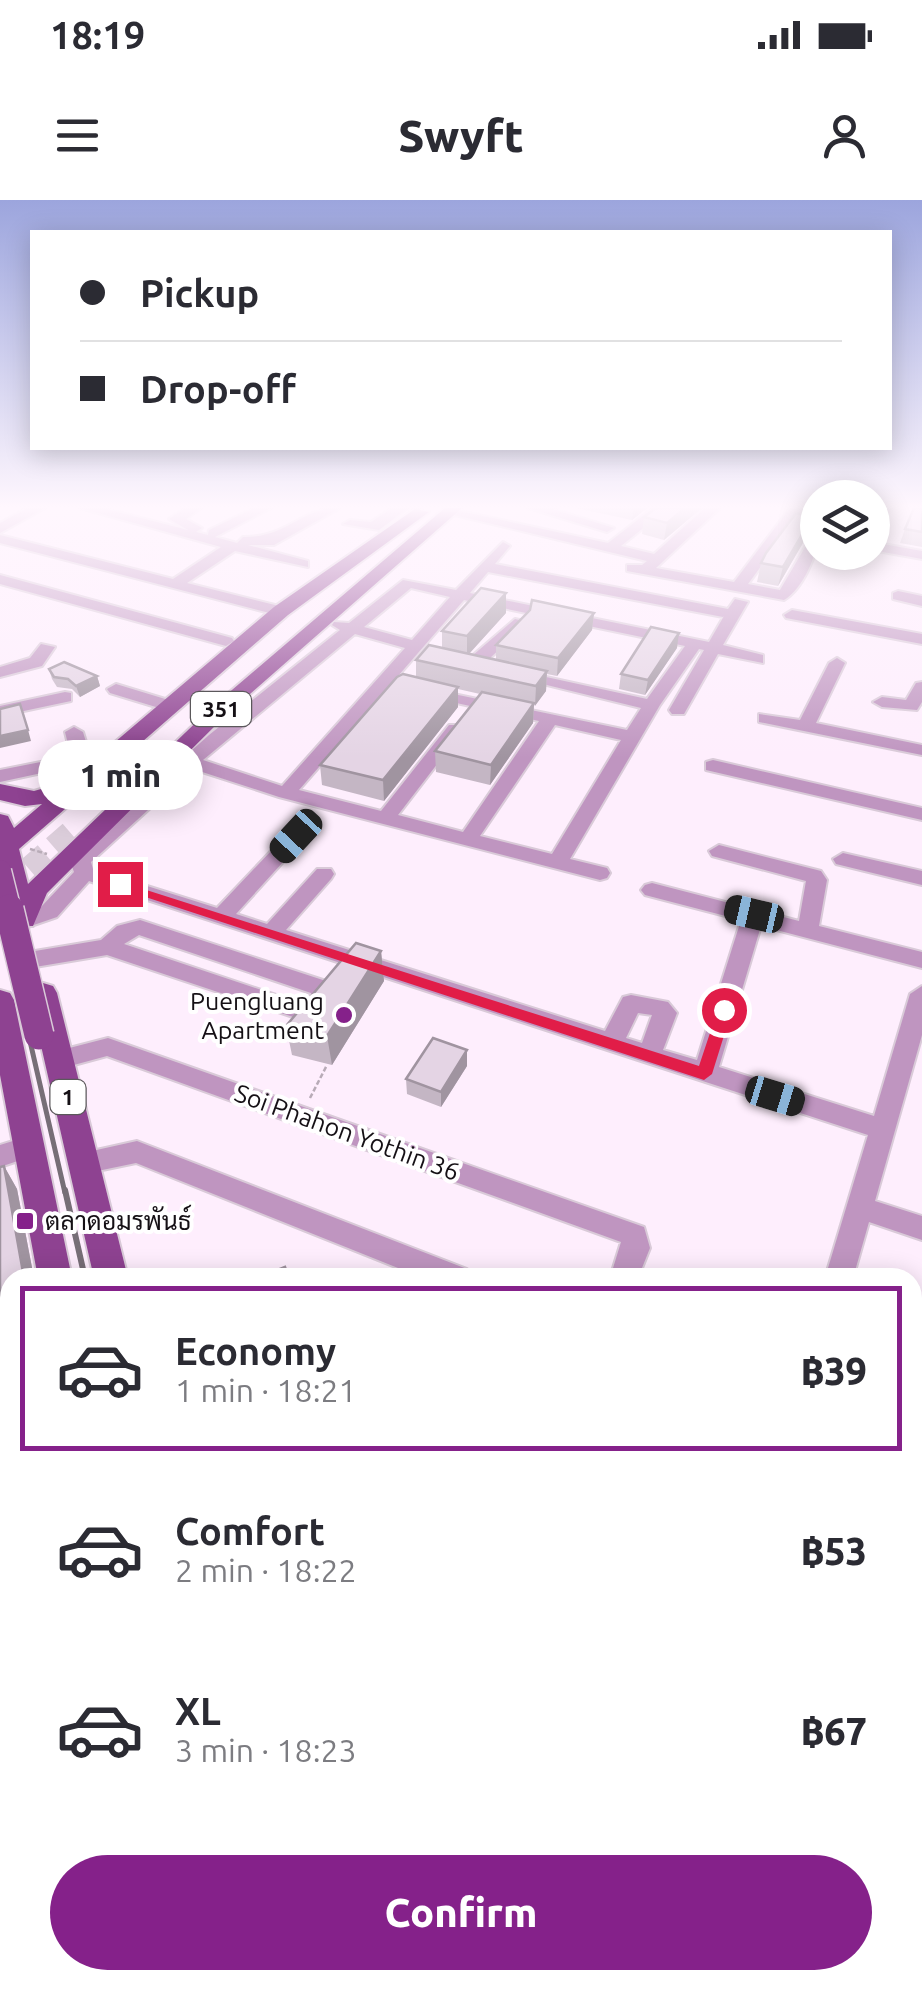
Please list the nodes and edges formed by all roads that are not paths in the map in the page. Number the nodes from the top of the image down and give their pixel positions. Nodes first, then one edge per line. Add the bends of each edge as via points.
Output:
1 (46, 591) edge
2 (205, 591) edge
3 (310, 591) edge
4 (338, 591) edge
5 (350, 591) edge
6 (398, 591) edge
7 (443, 591) edge
8 (466, 591) edge
9 (603, 591) edge
10 (612, 591) edge
11 (728, 591) edge
12 (741, 591) edge
13 (789, 591) edge
14 (739, 595) junction
15 (462, 596) junction
16 (898, 596) dead end
17 (922, 601) edge
18 (280, 611) junction
19 (722, 612) dead end
20 (792, 616) dead end
21 (322, 619) junction
22 (521, 622) edge
23 (582, 623) junction
24 (352, 631) junction
25 (922, 639) edge
26 (226, 641) dead end
27 (694, 643) junction
28 (48, 647) dead end
29 (716, 648) junction
30 (418, 652) junction
31 (757, 658) dead end
32 (838, 663) dead end
33 (0, 672) edge
34 (387, 682) junction
35 (922, 687) edge
36 (116, 689) dead end
37 (65, 697) dead end
38 (476, 702) junction
39 (882, 702) dead end
40 (651, 705) junction
41 (169, 706) junction
42 (678, 710) dead end
43 (0, 711) edge
44 (766, 718) dead end
45 (550, 719) junction
46 (806, 726) junction
47 (74, 732) dead end
48 (634, 737) junction
49 (922, 750) edge
50 (192, 762) junction
51 (713, 766) dead end
52 (84, 767) junction
53 (0, 776) edge
54 (0, 791) edge
55 (286, 792) junction
56 (922, 814) edge
57 (385, 819) junction
58 (0, 820) edge
59 (101, 825) junction
60 (296, 836) dead end
61 (468, 840) junction
62 (64, 845) junction
63 (718, 851) dead end
64 (7, 859) edge
65 (842, 859) dead end
66 (558, 861) junction
67 (600, 873) dead end
68 (324, 874) dead end
69 (922, 878) edge
70 (652, 890) dead end
71 (14, 906) edge
72 (754, 914) junction
73 (222, 916) junction
74 (808, 928) junction
75 (272, 932) junction
76 (0, 941) edge
77 (108, 947) junction
78 (35, 959) junction
79 (922, 960) edge
80 (0, 968) edge
81 (922, 994) edge
82 (0, 1000) edge
83 (918, 1028) edge
84 (611, 1043) junction
85 (40, 1045) junction
86 (649, 1055) junction
87 (704, 1074) junction
88 (881, 1128) junction
89 (15, 1151) edge
90 (83, 1163) junction
91 (858, 1207) junction
92 (922, 1228) edge
93 (52, 1268) edge
94 (67, 1268) edge
95 (96, 1268) edge
96 (109, 1268) edge
97 (432, 1268) edge
98 (628, 1268) edge
99 (843, 1268) edge

1 - 26 street
2 - 18 street
3 - 18 main road, 351
4 - 62 main road
5 - 21 main road, 351
6 - 24 street
7 - 15 street
8 - 15 street
9 - 23 street
10 - 19 street
11 - 14 street
12 - 14 street
13 - 14 street
14 - 29 street
15 - 23 street
15 - 30 street
16 - 17 street
18 - 41 main road, 351
20 - 25 street
21 - 24 street
21 - 59 main road, 351
22 - 40 street via 464,664
23 - 27 street
24 - 30 street
24 - 50 street
27 - 29 street
27 - 40 street
28 - 33 street via 36,662
29 - 31 street
29 - 42 street
30 - 34 street
32 - 46 street
34 - 38 street
34 - 55 street
35 - 39 street via 911,706
36 - 41 street
37 - 43 street
38 - 45 street
38 - 57 street
40 - 48 street
41 - 52 main road, 351 via 116,752
44 - 46 street
45 - 48 street
45 - 61 street
46 - 49 street
47 - 52 street
48 - 66 street
50 - 55 street
50 - 62 street via 80,861
51 - 56 street
52 - 53 street
52 - 54 main road via 46,796 21,799
52 - 62 main road, 351
55 - 57 street
57 - 61 street
58 - 64 main road
59 - 62 main road, 351
59 - 62 main road via 77,840 44,845 36,838
60 - 73 street
61 - 66 street
62 - 64 main road, 351
62 - 64 main road via 48,864
62 - 71 main road, 351 via 36,890
62 - 73 street
63 - 74 street via 814,876
64 - 71 main road
64 - 85 main road, bridge
65 - 69 street
66 - 67 street
68 - 75 street
70 - 72 street
71 - 78 main road, 1
72 - 74 street
72 - 87 street
73 - 75 street
74 - 79 street
75 - 84 street
76 - 85 main road
77 - 77 street via 140,926 324,989 315,1007 296,1010
77 - 78 street
78 - 80 main road
78 - 85 main road, 1
81 - 83 street
82 - 89 main road
83 - 88 street
84 - 86 street
84 - 86 street via 631,1003 660,1008 665,1013
85 - 90 main road, 1
85 - 94 main road
85 - 95 main road
85 - 98 street, Soi Phahon Yothin 36 via 108,1047 634,1235
86 - 87 street
87 - 88 street
88 - 91 street
89 - 93 main road
90 - 96 main road, 1
90 - 97 street via 137,1152
91 - 92 street
91 - 99 street

